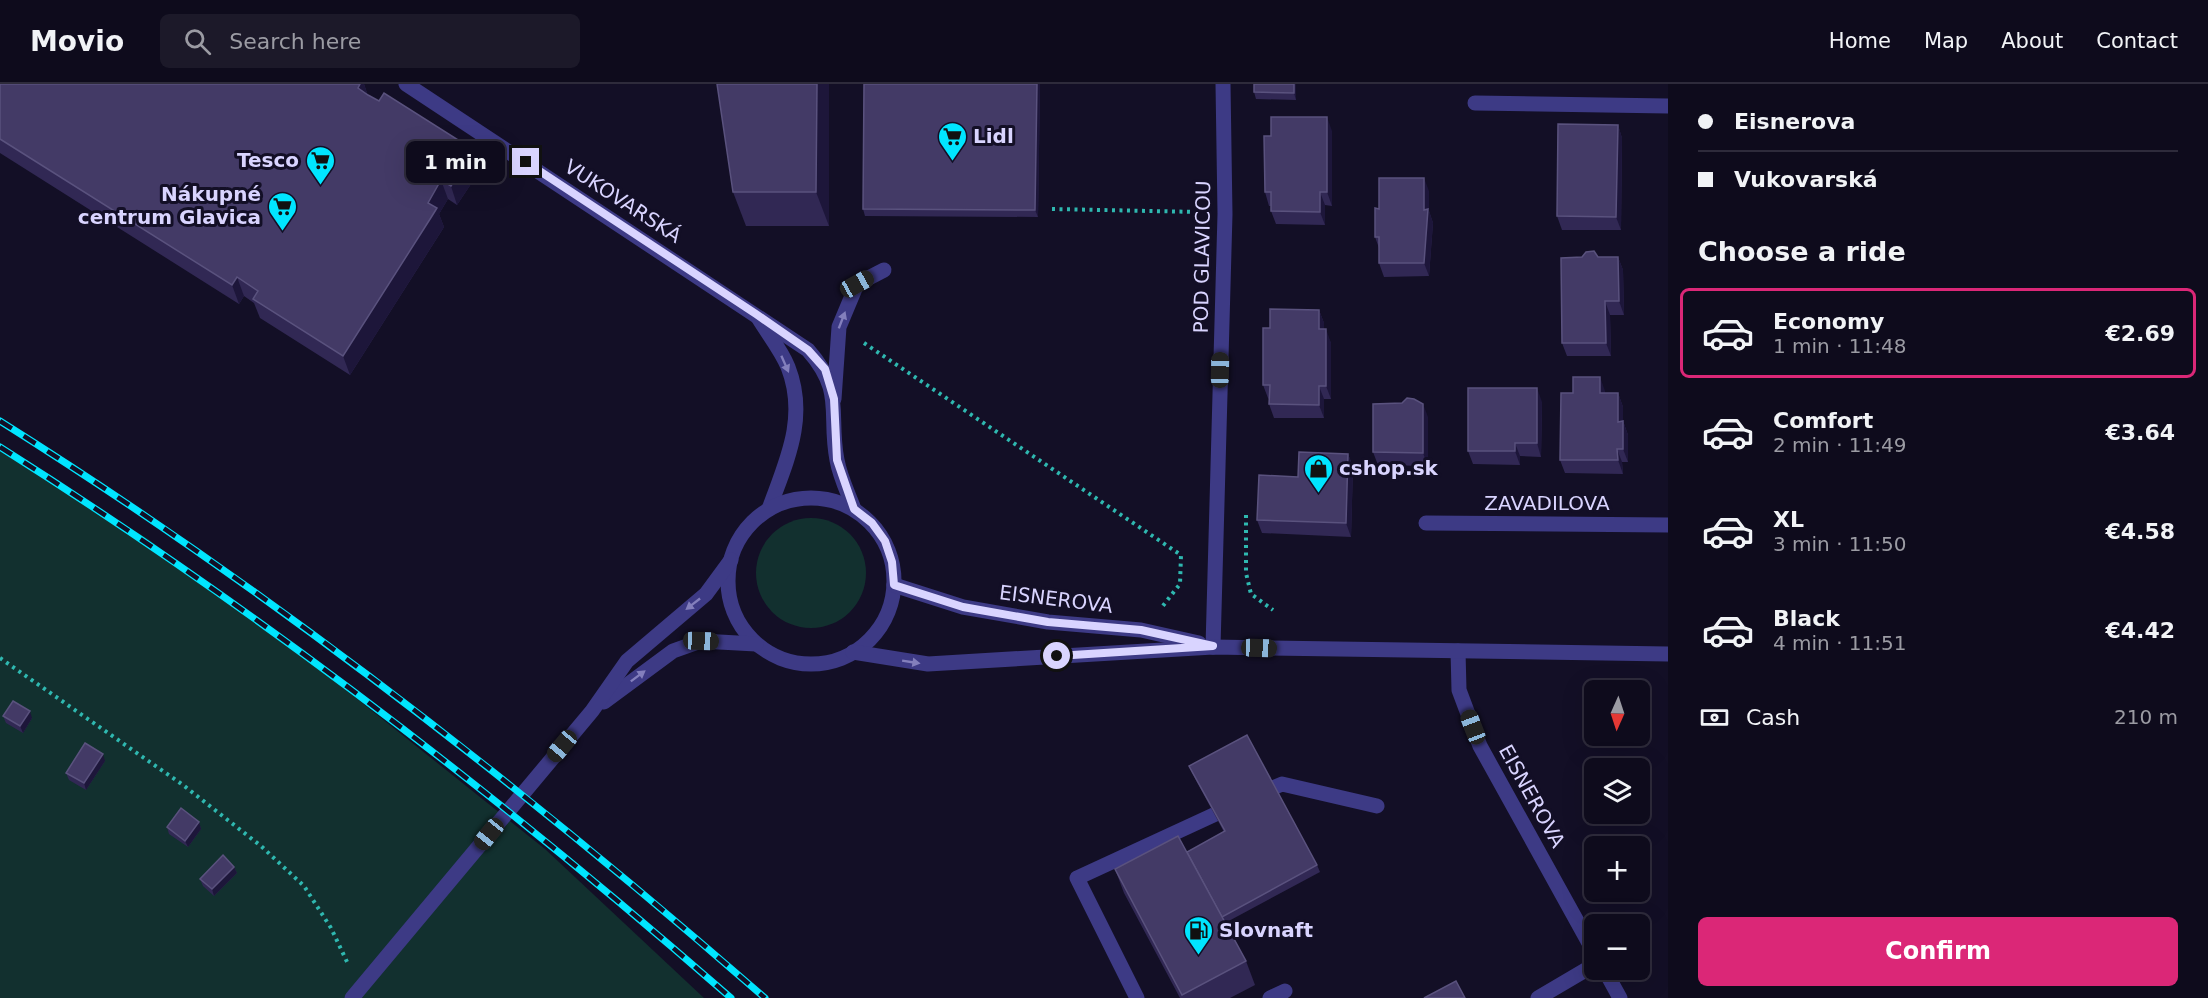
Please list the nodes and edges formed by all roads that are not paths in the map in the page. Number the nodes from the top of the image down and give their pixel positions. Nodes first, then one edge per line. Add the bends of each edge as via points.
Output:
1 (406, 84) edge
2 (1223, 84) edge
3 (1475, 104) dead end
4 (1668, 106) edge
5 (884, 270) dead end
6 (756, 314) junction
7 (834, 399) junction
8 (769, 509) junction
9 (854, 509) junction
10 (1426, 523) dead end
11 (1668, 525) edge
12 (731, 560) junction
13 (894, 585) junction
14 (756, 644) junction
15 (1213, 646) junction
16 (1458, 651) junction
17 (853, 652) junction
18 (1668, 654) edge
19 (592, 711) junction
20 (1377, 806) dead end
21 (1584, 934) edge
22 (1584, 971) edge
23 (1610, 980) edge
24 (1285, 991) dead end
25 (354, 996) edge
26 (341, 998) edge
27 (1137, 998) edge
28 (1270, 998) edge
29 (1538, 998) edge
30 (1620, 998) edge

1 - 6 street, VUKOVARSKÁ
2 - 15 street, POD GLAVICOU via 1225,214
3 - 4 street
7 -> 5 street via 838,327 857,284
6 - 7 street, VUKOVARSKÁ via 808,350 825,369
6 -> 8 street, VUKOVARSKÁ via 788,366 796,406 795,436
7 - 9 street, VUKOVARSKÁ via 837,460
8 - 9 street, EISNEROVA via 792,500 813,498
8 - 12 street, EISNEROVA via 745,531
9 - 13 street, EISNEROVA via 872,523 885,541
10 - 11 street, ZAVADILOVA
12 - 14 street, EISNEROVA via 728,585 732,605
12 -> 19 street via 706,594 627,661
13 - 15 street, EISNEROVA via 963,607 1048,622 1141,630
13 - 17 street, EISNEROVA via 891,605 882,624 870,640
14 - 17 street, EISNEROVA via 786,659 808,664 831,661
19 -> 14 street via 673,651 701,641
15 - 16 street, EISNEROVA
17 -> 15 street, EISNEROVA via 928,664
16 - 18 street, EISNEROVA
16 - 21 street, EISNEROVA via 1459,690 1480,746
19 - 25 street
20 - 27 street via 1282,784 1077,878
22 - 29 street
23 - 30 street
24 - 28 street
25 - 26 street

